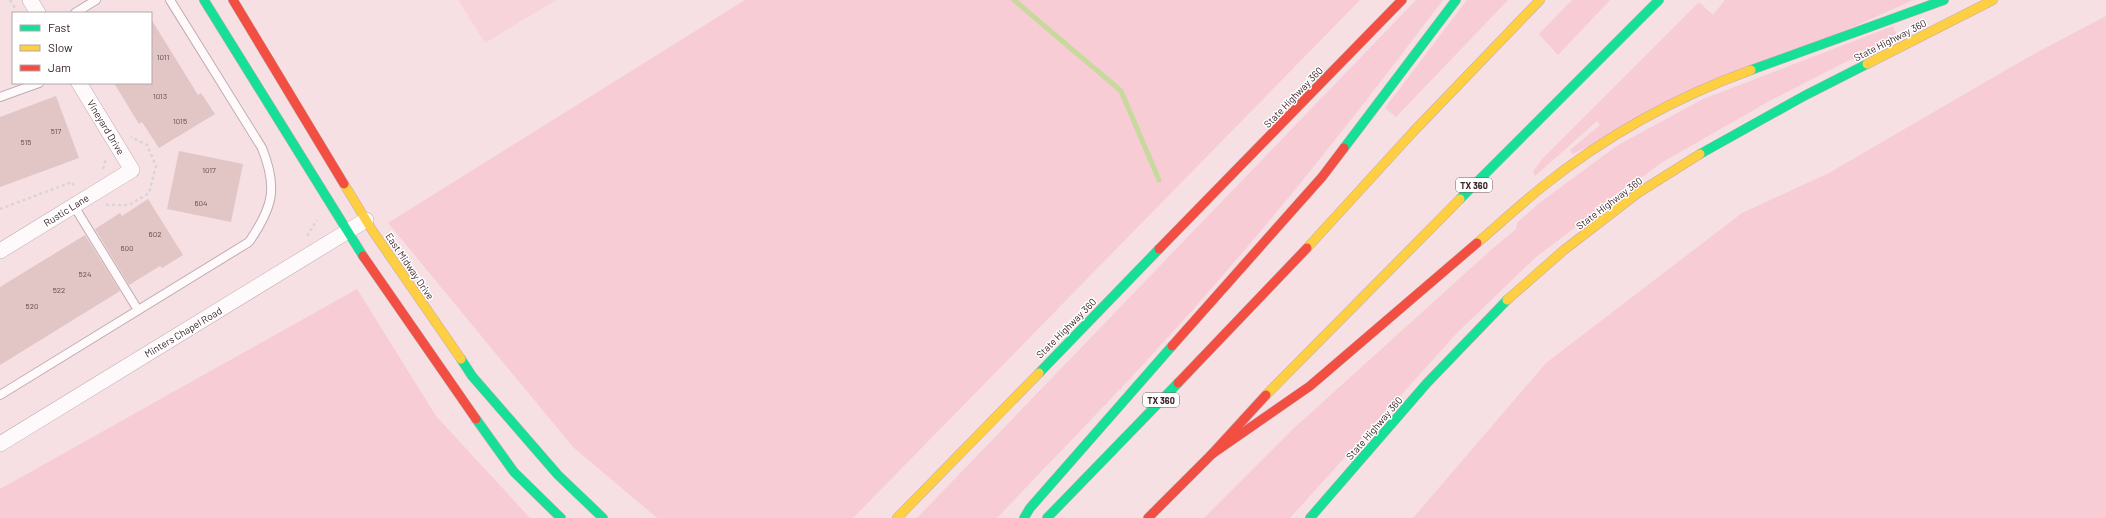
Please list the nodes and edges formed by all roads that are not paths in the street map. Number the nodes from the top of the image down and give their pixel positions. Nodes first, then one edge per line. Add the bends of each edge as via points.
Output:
1 (30, 0) edge
2 (96, 0) edge
3 (170, 0) edge
4 (204, 0) edge
5 (233, 0) edge
6 (1402, 0) edge
7 (1456, 0) edge
8 (1540, 0) edge
9 (1659, 0) edge
10 (1944, 0) edge
11 (1994, 0) edge
12 (37, 12) edge
13 (77, 12) edge
14 (36, 84) edge
15 (80, 84) edge
16 (0, 98) edge
17 (132, 170) joint
18 (71, 199) junction
19 (366, 220) junction
20 (347, 232) junction
21 (0, 251) edge
22 (138, 310) junction
23 (0, 395) edge
24 (0, 444) edge
25 (1212, 454) junction
26 (562, 518) edge
27 (603, 518) edge
28 (897, 518) edge
29 (1024, 518) edge
30 (1047, 518) edge
31 (1148, 518) edge
32 (1310, 518) edge

1 - 12 street
2 - 13 lane
3 - 22 lane via 262,148 270,170 271,195 263,222 249,242
4 - 20 main road
5 - 19 main road, East Midway Drive
6 - 28 main road, State Highway 360
7 - 29 main road via 1322,177 1035,502
8 - 30 main road, TX 360 via 1276,282
9 - 25 main road, TX 360 via 1289,370
10 - 25 main road via 1712,84 1656,112 1600,145 1542,187 1310,386
11 - 32 main road, State Highway 360 via 1721,141 1638,193 1564,250 1493,313 1427,383
14 - 16 lane
15 - 17 street, Vineyard Drive
17 - 18 street, Rustic Lane
18 - 21 street, Rustic Lane
18 - 22 lane
19 - 20 street, Minters Chapel Road
19 - 27 main road, East Midway Drive via 472,376 558,475
20 - 24 street, Minters Chapel Road
20 - 26 main road via 497,450 514,472
22 - 23 lane
25 - 31 main road, TX 360

